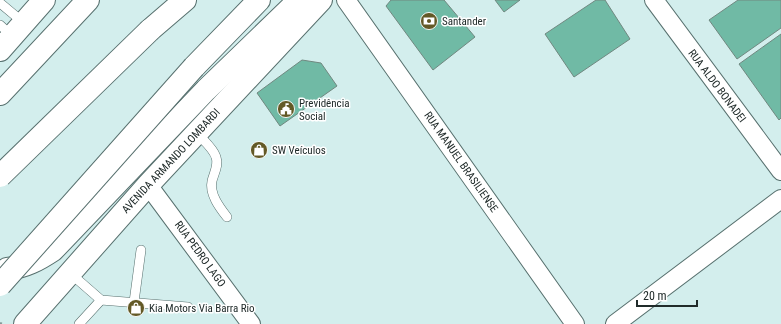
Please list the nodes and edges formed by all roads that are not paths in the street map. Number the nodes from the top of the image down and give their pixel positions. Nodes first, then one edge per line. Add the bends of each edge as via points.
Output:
1 (88, 0) edge
2 (185, 0) edge
3 (260, 0) edge
4 (299, 0) edge
5 (321, 0) edge
6 (346, 0) edge
7 (654, 0) edge
8 (39, 2) edge
9 (0, 3) edge
10 (9, 34) edge
11 (0, 94) edge
12 (197, 133) junction
13 (781, 171) edge
14 (0, 176) edge
15 (148, 185) junction
16 (781, 199) edge
17 (227, 217) dead end
18 (141, 250) dead end
19 (0, 269) edge
20 (70, 273) junction
21 (0, 284) edge
22 (101, 300) junction
23 (134, 302) junction
24 (188, 308) dead end
25 (25, 324) edge
26 (79, 324) edge
27 (251, 324) edge
28 (575, 324) edge
29 (615, 324) edge

1 - 11 main road
2 - 14 main road, bridge via 150,30
3 - 21 main road, bridge via 194,68
4 - 19 main road via 206,90 53,250 34,262 16,268
5 - 12 main road, AVENIDA ARMANDO LOMBARDI
6 - 28 street, RUA MANUEL BRASILIENSE
7 - 13 street, RUA ALDO BONADEI
8 - 10 main road
9 - 10 lane
12 - 15 main road, AVENIDA ARMANDO LOMBARDI
12 - 17 lane via 216,158 213,193
15 - 20 main road, AVENIDA ARMANDO LOMBARDI
15 - 27 street, RUA PEDRO LAGO
16 - 29 street
18 - 23 lane
20 - 22 lane
20 - 25 main road, AVENIDA ARMANDO LOMBARDI
22 - 23 lane
22 - 26 lane
23 - 24 lane

